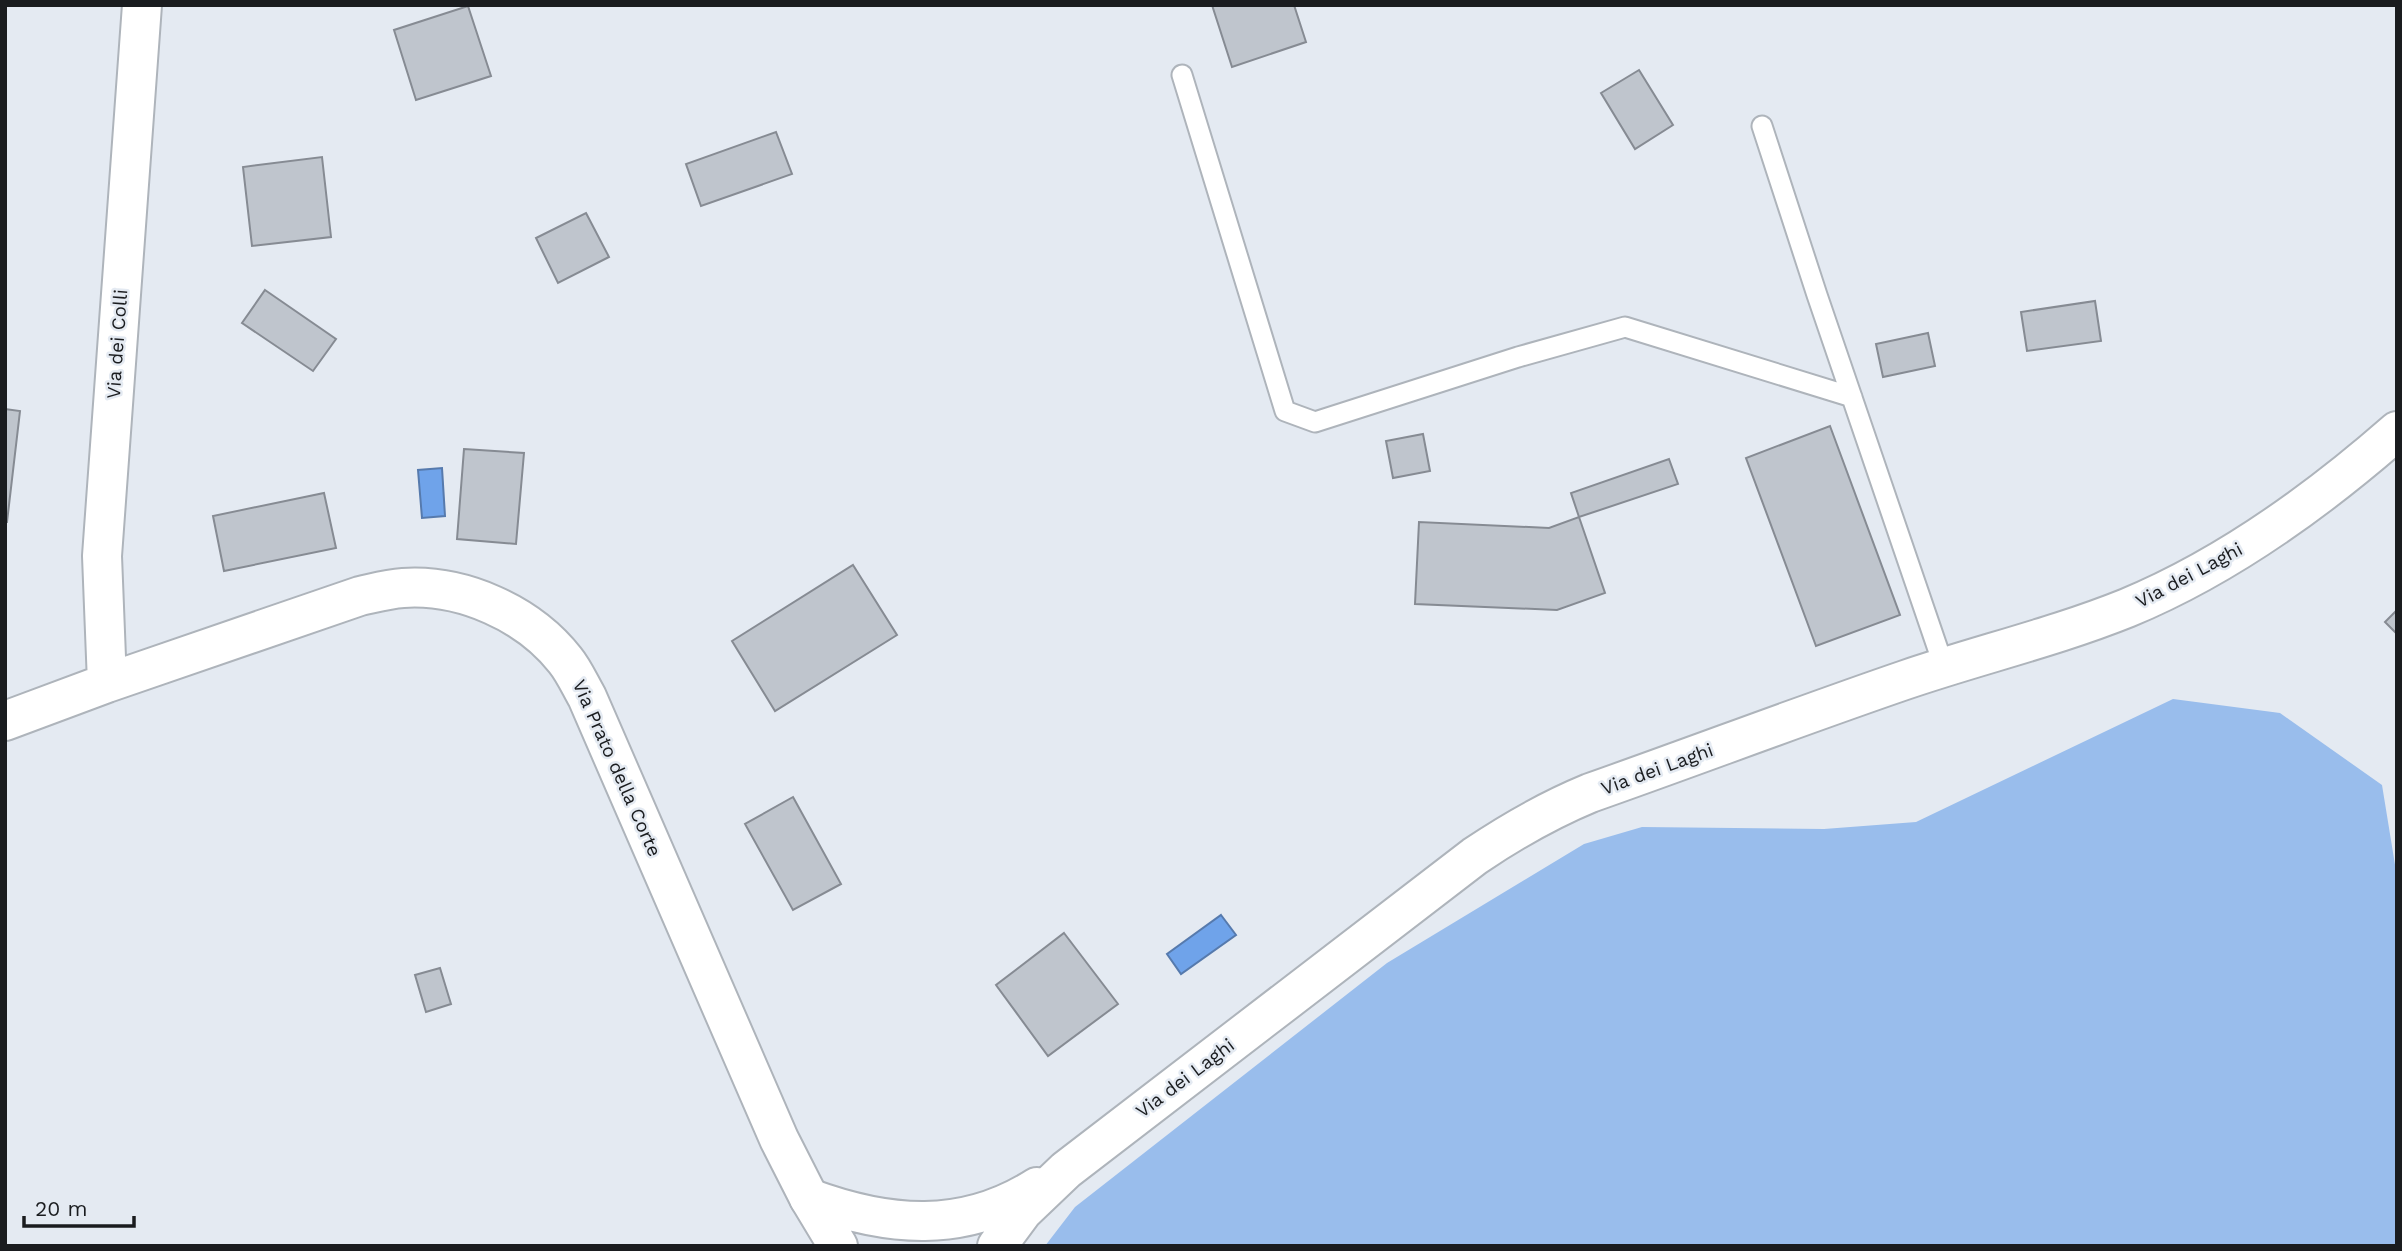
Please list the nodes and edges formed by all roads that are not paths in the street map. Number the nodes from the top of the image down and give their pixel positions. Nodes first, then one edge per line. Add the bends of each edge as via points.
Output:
1 (142, 5) edge
2 (1182, 75) dead end
3 (1762, 126) dead end
4 (1852, 397) junction
5 (2397, 431) edge
6 (1944, 667) junction
7 (107, 683) junction
8 (5, 721) edge
9 (1066, 1170) junction
10 (810, 1198) junction
11 (918, 1234) edge
12 (838, 1246) edge
13 (997, 1246) edge

1 - 7 street, Via dei Colli via 102,556
2 - 4 lane via 1285,411 1315,422 1625,327
3 - 4 lane
4 - 6 lane
5 - 6 street, Via dei Laghi via 2263,534 2183,581 2115,612
6 - 9 street, Via dei Laghi via 1590,793 1513,831
7 - 8 street, Via Prato della Corte
7 - 10 street, Via Prato della Corte via 348,600 394,589 463,594 501,609 529,627 565,659 587,697 779,1139
9 - 11 street via 1026,1195
9 - 13 street, Via dei Laghi via 1033,1201
10 - 11 street
10 - 12 street, Via Prato della Corte

